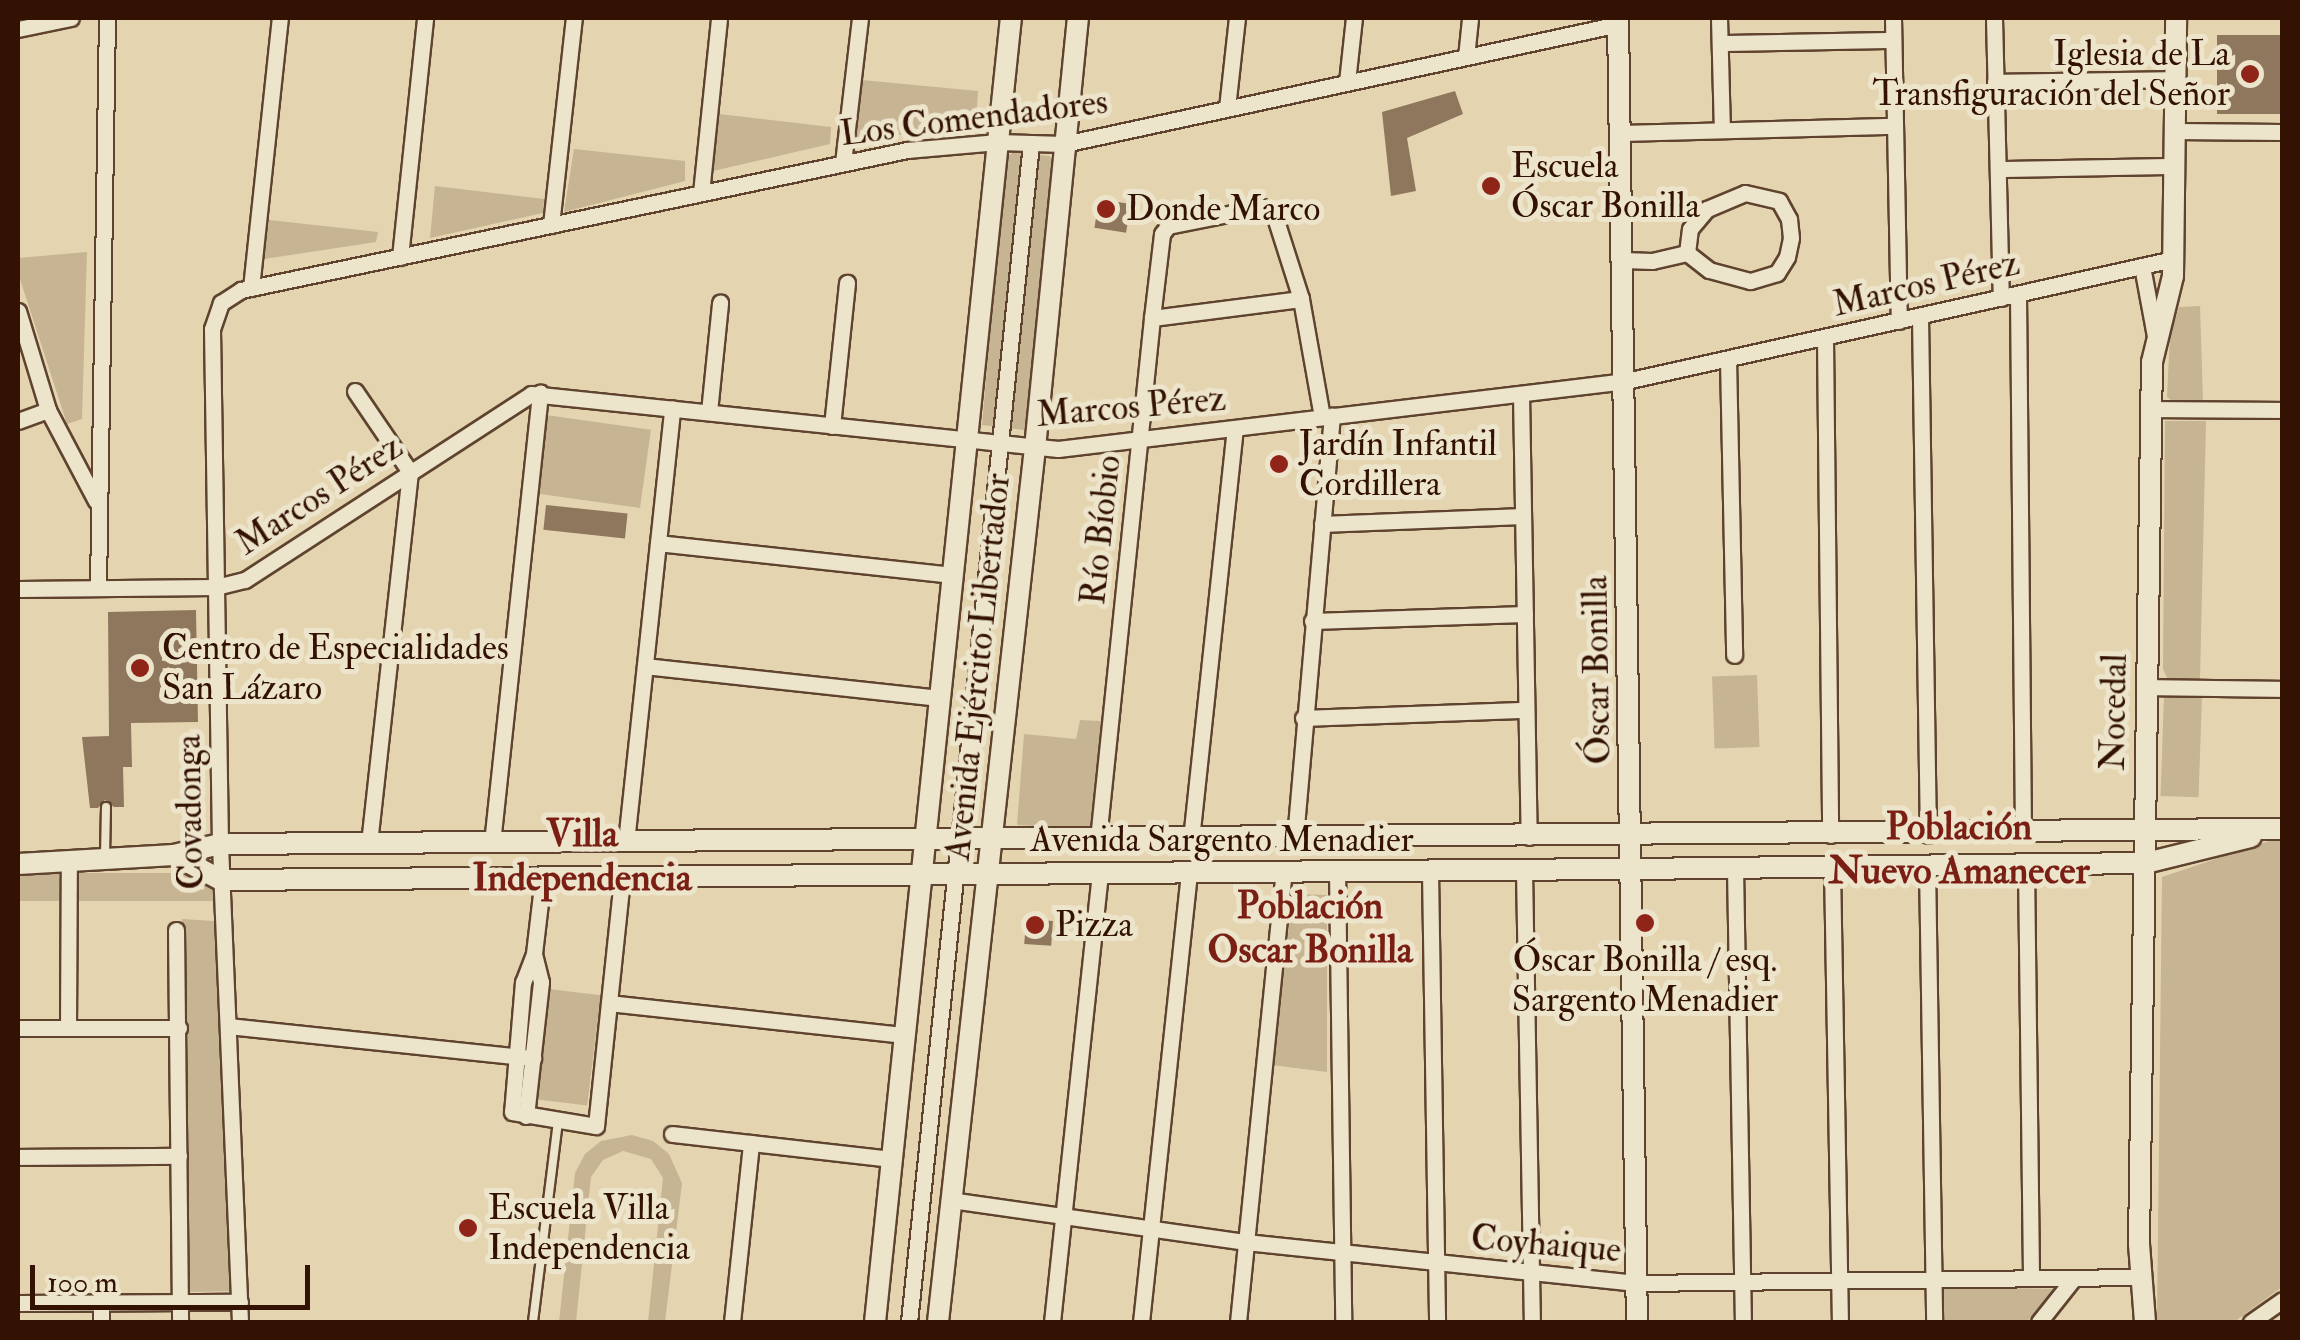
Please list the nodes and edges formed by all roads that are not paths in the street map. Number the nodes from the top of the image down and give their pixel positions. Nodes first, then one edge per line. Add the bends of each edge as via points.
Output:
1 (71, 18) edge
2 (107, 18) edge
3 (280, 18) edge
4 (425, 18) edge
5 (574, 18) edge
6 (719, 18) edge
7 (860, 18) edge
8 (1011, 18) edge
9 (1078, 18) edge
10 (1237, 18) edge
11 (1354, 18) edge
12 (1470, 18) edge
13 (1719, 18) edge
14 (1893, 18) edge
15 (1994, 18) edge
16 (2176, 18) edge
17 (1618, 21) edge
18 (18, 29) edge
19 (1894, 40) junction
20 (1720, 43) junction
21 (1466, 57) junction
22 (2176, 79) junction
23 (1347, 82) junction
24 (1996, 82) junction
25 (1227, 108) junction
26 (1895, 126) junction
27 (1722, 130) junction
28 (2175, 130) junction
29 (2282, 132) edge
30 (1621, 133) junction
31 (998, 142) junction
32 (1031, 143) junction
33 (1064, 144) junction
34 (843, 163) junction
35 (2174, 166) junction
36 (1998, 168) junction
37 (701, 193) junction
38 (551, 225) junction
39 (1687, 253) junction
40 (400, 257) junction
41 (2174, 259) junction
42 (1623, 260) junction
43 (2142, 266) junction
44 (847, 283) dead end
45 (252, 288) junction
46 (2009, 296) junction
47 (1301, 299) junction
48 (222, 303) joint
49 (720, 303) dead end
50 (18, 311) edge
51 (1920, 316) junction
52 (1152, 318) junction
53 (1900, 321) junction
54 (1825, 338) junction
55 (2156, 342) junction
56 (1728, 360) junction
57 (1626, 382) junction
58 (356, 392) dead end
59 (540, 393) junction
60 (1520, 394) junction
61 (672, 408) junction
62 (2151, 409) junction
63 (48, 410) junction
64 (2282, 410) edge
65 (709, 412) junction
66 (1327, 417) junction
67 (18, 421) edge
68 (832, 426) junction
69 (1235, 428) junction
70 (1140, 439) junction
71 (966, 441) junction
72 (1000, 444) junction
73 (1035, 448) junction
74 (410, 472) junction
75 (98, 505) junction
76 (1522, 516) junction
77 (1322, 524) junction
78 (658, 543) junction
79 (952, 575) junction
80 (216, 587) junction
81 (98, 588) junction
82 (18, 589) edge
83 (1524, 614) junction
84 (1312, 622) junction
85 (1734, 655) dead end
86 (644, 666) junction
87 (2147, 688) junction
88 (2282, 689) edge
89 (939, 698) junction
90 (1526, 710) junction
91 (1303, 718) junction
92 (106, 808) dead end
93 (2277, 829) edge
94 (1928, 834) junction
95 (2022, 834) junction
96 (2146, 834) junction
97 (1830, 835) junction
98 (1631, 836) junction
99 (1529, 837) junction
100 (1295, 838) junction
101 (1098, 839) junction
102 (1191, 839) junction
103 (924, 840) junction
104 (958, 840) junction
105 (992, 840) junction
106 (492, 842) junction
107 (626, 842) junction
108 (368, 843) junction
109 (220, 844) junction
110 (174, 855) junction
111 (105, 860) junction
112 (70, 862) junction
113 (2146, 863) junction
114 (18, 864) edge
115 (2026, 864) junction
116 (1927, 866) junction
117 (1832, 867) junction
118 (1735, 868) junction
119 (1632, 869) junction
120 (1430, 870) junction
121 (1524, 870) junction
122 (1338, 871) junction
123 (1189, 872) junction
124 (1284, 872) junction
125 (1100, 873) junction
126 (920, 874) junction
127 (955, 874) junction
128 (988, 874) junction
129 (622, 876) junction
130 (543, 878) junction
131 (222, 880) junction
132 (176, 930) dead end
133 (534, 954) junction
134 (608, 1004) junction
135 (228, 1026) junction
136 (18, 1028) edge
137 (68, 1028) junction
138 (179, 1028) junction
139 (904, 1035) junction
140 (514, 1056) junction
141 (532, 1058) junction
142 (526, 1116) junction
143 (558, 1122) junction
144 (672, 1134) dead end
145 (751, 1143) junction
146 (179, 1156) junction
147 (18, 1157) edge
148 (891, 1159) junction
149 (950, 1200) junction
150 (1063, 1216) junction
151 (1151, 1228) junction
152 (1246, 1242) junction
153 (1342, 1253) junction
154 (1436, 1264) junction
155 (1532, 1273) junction
156 (2140, 1277) junction
157 (2031, 1278) junction
158 (2074, 1278) junction
159 (1932, 1280) junction
160 (1840, 1282) junction
161 (1636, 1283) junction
162 (1742, 1283) junction
163 (2282, 1300) edge
164 (18, 1302) edge
165 (101, 1302) junction
166 (180, 1302) junction
167 (240, 1302) junction
168 (101, 1322) edge
169 (180, 1322) edge
170 (240, 1322) edge
171 (533, 1322) edge
172 (732, 1322) edge
173 (874, 1322) edge
174 (909, 1322) edge
175 (938, 1322) edge
176 (1052, 1322) edge
177 (1141, 1322) edge
178 (1238, 1322) edge
179 (1343, 1322) edge
180 (1437, 1322) edge
181 (1532, 1322) edge
182 (1637, 1322) edge
183 (1743, 1322) edge
184 (1840, 1322) edge
185 (1934, 1322) edge
186 (2039, 1322) edge
187 (2145, 1322) edge
188 (2251, 1322) edge

1 - 18 street
2 - 75 street
3 - 45 street
4 - 40 street
5 - 38 street
6 - 37 street
7 - 34 street
8 - 31 main road, Avenida Ejército Libertador
9 - 33 main road, Avenida Ejército Libertador
10 - 25 street
11 - 23 street
12 - 21 street
13 - 20 street
14 - 19 street
15 - 24 street
16 - 22 main road, Nocedal
17 - 21 street, Los Comendadores
17 - 30 main road, Óscar Bonilla
19 - 20 street
19 - 26 street
20 - 27 street
21 - 23 street, Los Comendadores
22 - 24 street
22 - 28 main road, Nocedal
23 - 25 street, Los Comendadores
24 - 36 street
25 - 33 street, Los Comendadores
26 - 27 street
26 - 53 street
27 - 30 street
28 - 29 street
28 - 35 main road, Nocedal
30 - 42 main road, Óscar Bonilla
31 - 32 street, Los Comendadores
31 - 34 street, Los Comendadores
31 - 71 main road, Avenida Ejército Libertador
32 - 33 street, Los Comendadores
32 - 72 street
33 - 73 main road, Avenida Ejército Libertador
34 - 37 street, Los Comendadores
35 - 36 street
35 - 41 main road, Nocedal
36 - 46 street
37 - 38 street, Los Comendadores
38 - 40 street, Los Comendadores
39 - 39 street via 1709,270 1750,281 1776,274 1787,257 1789,219 1779,202 1762,194 1734,196 1707,209 1690,229
39 - 42 street
40 - 45 street, Los Comendadores
41 - 43 street, Marcos Pérez
41 - 55 main road, Nocedal
42 - 57 main road, Óscar Bonilla
43 - 46 street, Marcos Pérez
43 - 55 street, Nocedal
44 - 68 street
45 - 48 street, Los Comendadores
46 - 51 street, Marcos Pérez
46 - 95 street
47 - 52 street
47 - 52 street, Río Bíobio via 1270,208 1165,228
47 - 66 street
48 - 80 street, Covadonga via 212,329
49 - 65 street
50 - 63 street
51 - 53 street, Marcos Pérez
51 - 94 street
52 - 70 street, Río Bíobio
53 - 54 street, Marcos Pérez
54 - 56 street, Marcos Pérez
54 - 97 street
55 - 62 main road, Nocedal
56 - 57 street, Marcos Pérez
56 - 85 street
57 - 60 street, Marcos Pérez
57 - 98 main road, Óscar Bonilla
58 - 74 street
59 - 61 street, Marcos Pérez
59 - 74 street, Marcos Pérez via 521,397
59 - 106 street
60 - 66 street, Marcos Pérez
60 - 76 street
61 - 65 street, Marcos Pérez
61 - 78 street
62 - 64 street
62 - 87 main road, Nocedal
63 - 67 street
63 - 75 street
65 - 68 street, Marcos Pérez
66 - 69 street, Marcos Pérez
66 - 77 street
68 - 71 street, Marcos Pérez
69 - 70 street, Marcos Pérez
69 - 102 street
70 - 73 street, Marcos Pérez
70 - 101 street, Río Bíobio
71 - 72 street, Marcos Pérez
71 - 79 main road, Avenida Ejército Libertador
72 - 73 street, Marcos Pérez
72 - 104 street
73 - 105 main road, Avenida Ejército Libertador
74 - 80 street, Marcos Pérez via 264,572
74 - 108 street
75 - 81 street
76 - 77 street
76 - 83 street
77 - 84 street
78 - 79 street
78 - 86 street
79 - 89 main road, Avenida Ejército Libertador
80 - 81 street, Marcos Pérez
80 - 109 street, Covadonga
81 - 82 street, Marcos Pérez
83 - 84 street
83 - 90 street
84 - 91 street
86 - 89 street
86 - 107 street
87 - 88 street
87 - 96 main road, Nocedal
89 - 103 main road, Avenida Ejército Libertador
90 - 91 street
90 - 99 street
91 - 100 street
92 - 111 lane
93 - 96 main road, Avenida Sargento Menadier
93 - 113 main road, Avenida Sargento Menadier
94 - 95 main road, Avenida Sargento Menadier
94 - 97 main road, Avenida Sargento Menadier
95 - 96 main road, Avenida Sargento Menadier
96 - 113 main road, Nocedal
97 - 98 main road, Avenida Sargento Menadier
98 - 99 main road, Avenida Sargento Menadier
98 - 119 main road, Óscar Bonilla
99 - 100 main road, Avenida Sargento Menadier
100 - 102 main road, Avenida Sargento Menadier
101 - 102 main road, Avenida Sargento Menadier
101 - 105 main road, Avenida Sargento Menadier
103 - 104 main road, Avenida Sargento Menadier
103 - 107 main road, Avenida Sargento Menadier
103 - 126 main road, Avenida Ejército Libertador
104 - 105 main road, Avenida Sargento Menadier
104 - 127 street
105 - 128 main road, Avenida Ejército Libertador
106 - 107 main road, Avenida Sargento Menadier
106 - 108 main road, Avenida Sargento Menadier
108 - 109 main road, Avenida Sargento Menadier
109 - 110 main road, Avenida Sargento Menadier
109 - 131 street, Covadonga
110 - 111 main road, Avenida Sargento Menadier
110 - 131 main road, Avenida Sargento Menadier
111 - 112 main road, Avenida Sargento Menadier
112 - 114 main road, Avenida Sargento Menadier
112 - 137 street
113 - 115 main road, Avenida Sargento Menadier
113 - 156 main road, Nocedal
115 - 116 main road, Avenida Sargento Menadier
115 - 157 street
116 - 117 main road, Avenida Sargento Menadier
116 - 159 street
117 - 118 main road, Avenida Sargento Menadier
117 - 160 street
118 - 119 main road, Avenida Sargento Menadier
118 - 162 street
119 - 121 main road, Avenida Sargento Menadier
119 - 161 main road, Óscar Bonilla
120 - 121 main road, Avenida Sargento Menadier
120 - 122 main road, Avenida Sargento Menadier
120 - 154 street
121 - 155 street
122 - 124 main road, Avenida Sargento Menadier
122 - 153 street
123 - 124 main road, Avenida Sargento Menadier
123 - 125 main road, Avenida Sargento Menadier
123 - 151 street
124 - 152 street
125 - 128 main road, Avenida Sargento Menadier
125 - 150 street
126 - 127 main road, Avenida Sargento Menadier
126 - 129 main road, Avenida Sargento Menadier
126 - 139 main road, Avenida Ejército Libertador
127 - 128 main road, Avenida Sargento Menadier
127 - 174 street
128 - 149 main road, Avenida Ejército Libertador
129 - 130 main road, Avenida Sargento Menadier
129 - 134 street
130 - 131 main road, Avenida Sargento Menadier
130 - 133 street
131 - 135 street, Covadonga
132 - 138 street
133 - 140 street via 523,982
133 - 141 street via 541,982
134 - 139 street
134 - 143 street via 596,1126
135 - 140 street
135 - 167 street, Covadonga
136 - 137 street
137 - 138 street
138 - 146 street
139 - 148 main road, Avenida Ejército Libertador
140 - 141 street
140 - 142 street via 512,1112
141 - 142 street
142 - 143 street
143 - 171 lane
144 - 145 street
145 - 148 street
145 - 172 street
146 - 147 street
146 - 166 street
148 - 173 main road, Avenida Ejército Libertador
149 - 150 street, Coyhaique
149 - 175 main road, Avenida Ejército Libertador
150 - 151 street, Coyhaique
150 - 176 street
151 - 152 street, Coyhaique
151 - 177 street
152 - 153 street, Coyhaique
152 - 178 street
153 - 154 street, Coyhaique
153 - 179 street
154 - 155 street, Coyhaique
154 - 180 street
155 - 161 street, Coyhaique
155 - 181 street
156 - 158 street, Coyhaique
156 - 187 main road, Nocedal
157 - 158 street, Coyhaique
157 - 159 street, Coyhaique
158 - 186 street
159 - 160 street, Coyhaique
159 - 185 street
160 - 162 street, Coyhaique
160 - 184 street
161 - 162 street, Coyhaique
161 - 182 main road, Óscar Bonilla
162 - 183 street
163 - 188 street
164 - 165 street
165 - 166 street
165 - 168 street
166 - 167 street
166 - 169 street
167 - 170 street, Covadonga

